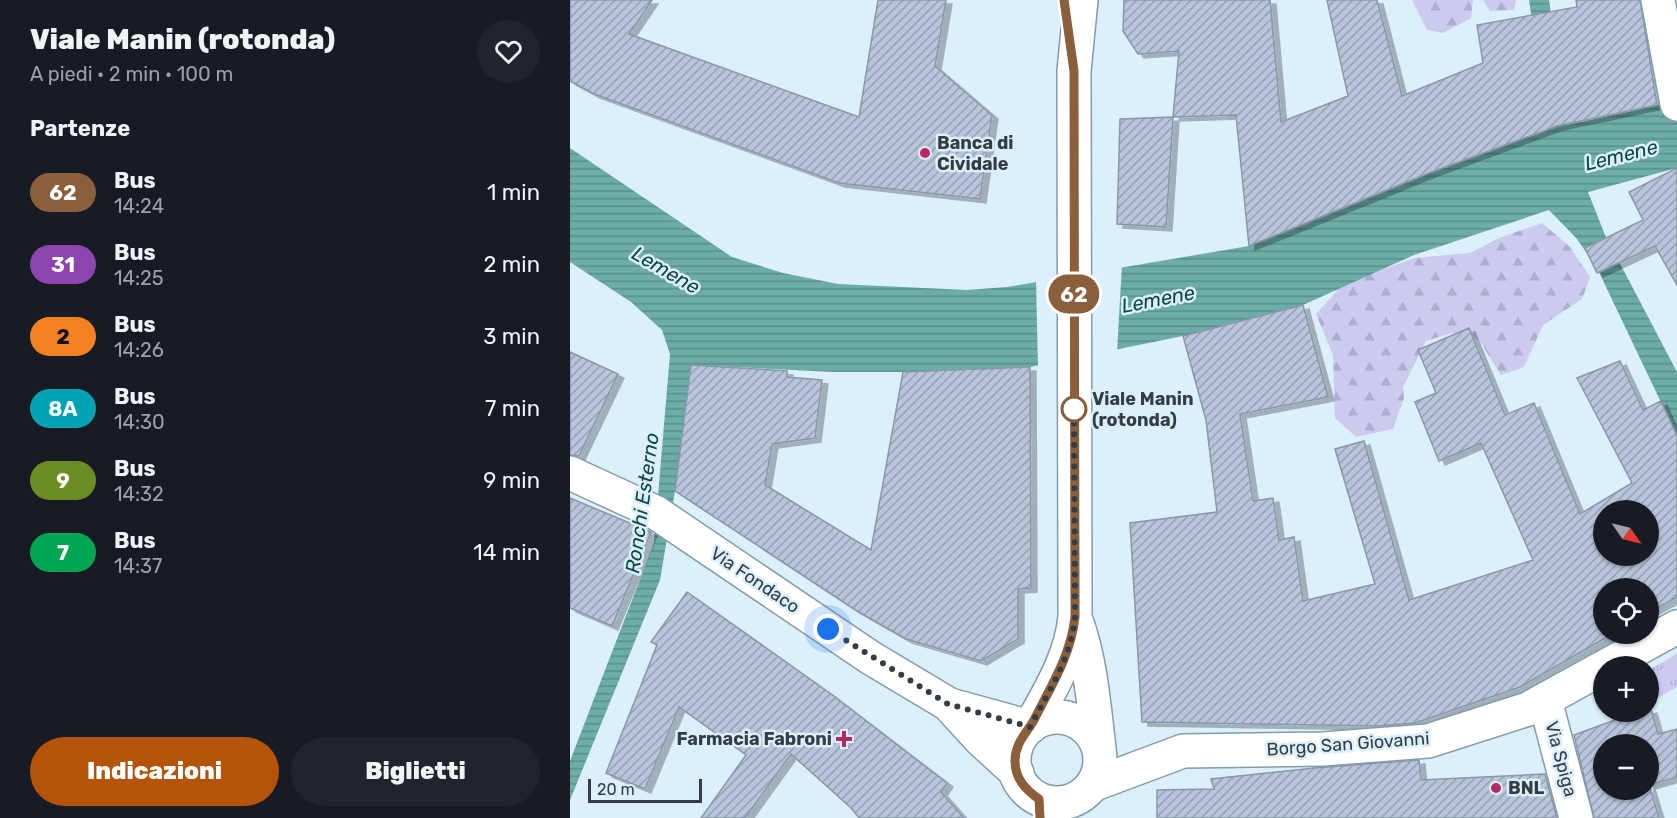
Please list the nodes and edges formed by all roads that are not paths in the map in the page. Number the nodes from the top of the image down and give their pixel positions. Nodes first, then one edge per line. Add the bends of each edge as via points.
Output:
1 (1064, 0) edge
2 (1081, 0) edge
3 (1658, 0) edge
4 (1074, 71) junction
5 (1676, 103) edge
6 (570, 473) edge
7 (1075, 617) junction
8 (1677, 627) edge
9 (1625, 656) edge
10 (1593, 674) edge
11 (1545, 700) junction
12 (948, 704) junction
13 (1030, 727) junction
14 (1099, 748) junction
15 (1017, 773) junction
16 (1087, 797) edge
17 (1040, 808) edge
18 (1576, 818) edge

1 - 4 street
2 - 4 street
3 - 5 street
4 - 7 street
6 - 12 street, Via Fondaco via 665,518 871,658
7 - 13 street via 1064,661
7 - 14 street via 1084,649
8 - 9 street, Borgo San Giovanni
10 - 11 street, Borgo San Giovanni
11 - 16 street, Borgo San Giovanni via 1428,741 1323,749 1184,751
11 - 18 street, Via Spiga
12 - 13 street, Via Fondaco
12 - 15 street, Via Fondaco
13 - 14 street via 1042,720 1070,718 1093,735
13 - 15 street via 1016,748
14 - 16 street via 1100,767
15 - 17 street
16 - 17 street via 1052,802

